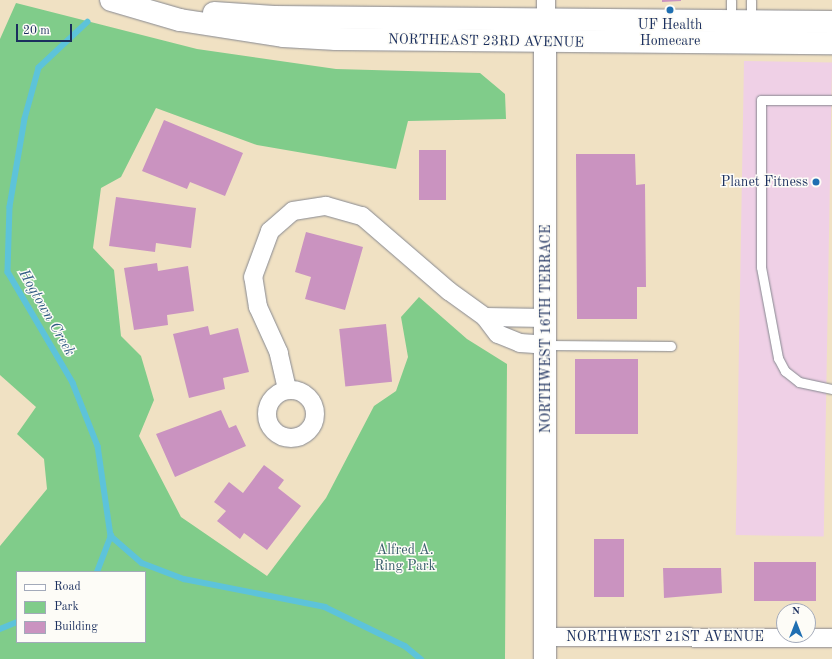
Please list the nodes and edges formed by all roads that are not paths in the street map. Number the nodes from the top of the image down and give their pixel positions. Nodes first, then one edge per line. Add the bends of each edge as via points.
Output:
1 (111, 0) edge
2 (731, 0) edge
3 (751, 0) edge
4 (143, 7) junction
5 (546, 9) edge
6 (741, 22) junction
7 (832, 22) edge
8 (545, 41) junction
9 (832, 43) edge
10 (832, 100) edge
11 (485, 317) junction
12 (546, 318) junction
13 (546, 345) junction
14 (671, 346) dead end
15 (287, 389) dead end
16 (832, 389) edge
17 (545, 637) junction
18 (832, 638) edge
19 (545, 659) edge

1 - 4 street, NORTHEAST 23RD AVENUE
2 - 6 lane
3 - 6 lane
4 - 5 street, NORTHEAST 23RD AVENUE via 274,17
4 - 8 street, NORTHEAST 23RD AVENUE via 180,20 283,36
5 - 6 street, NORTHEAST 23RD AVENUE
5 - 8 street, NORTHWEST 16TH TERRACE
6 - 7 street, NORTHEAST 23RD AVENUE
8 - 9 street, NORTHEAST 23RD AVENUE
8 - 12 street, NORTHWEST 16TH TERRACE
10 - 16 lane via 761,100 761,267 778,358 785,371 799,382
11 - 12 street
11 - 13 street via 506,339
11 - 15 street via 449,291 362,216 326,206 293,211 270,231 253,278 258,307 279,353
12 - 13 street, NORTHWEST 16TH TERRACE
13 - 14 lane
13 - 17 street, NORTHWEST 16TH TERRACE
17 - 18 street, NORTHWEST 21ST AVENUE
17 - 19 street, NORTHWEST 16TH TERRACE

